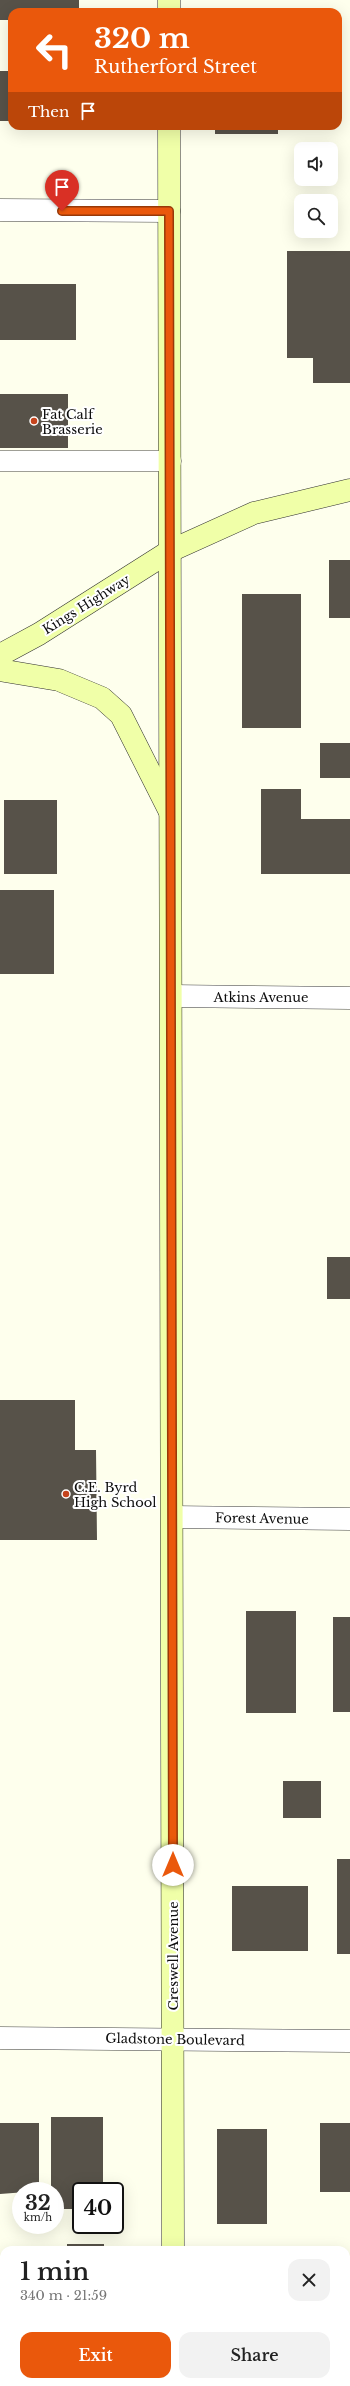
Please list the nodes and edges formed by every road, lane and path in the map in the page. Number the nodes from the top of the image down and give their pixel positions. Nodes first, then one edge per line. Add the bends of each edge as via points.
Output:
1 (169, 130) edge
2 (0, 210) edge
3 (169, 211) junction
4 (0, 461) edge
5 (171, 461) junction
6 (350, 490) edge
7 (170, 552) junction
8 (0, 655) edge
9 (0, 670) edge
10 (169, 811) junction
11 (172, 996) junction
12 (350, 998) edge
13 (173, 1517) junction
14 (350, 1519) edge
15 (0, 2038) edge
16 (173, 2039) junction
17 (350, 2041) edge
18 (173, 2246) edge

1 - 3 street, Creswell Avenue
2 - 3 street
3 - 5 street, Creswell Avenue
4 - 5 lane
5 - 7 street, Creswell Avenue
6 - 7 street, Kings Highway via 254,513
7 - 8 street, Kings Highway via 39,634
7 - 10 street, Creswell Avenue
9 - 10 street via 59,680 84,688 102,698 121,715
10 - 11 street, Creswell Avenue
11 - 12 street, Atkins Avenue
11 - 13 street, Creswell Avenue
13 - 14 street, Forest Avenue
13 - 16 street, Creswell Avenue
15 - 16 street, Gladstone Boulevard
16 - 17 street, Gladstone Boulevard
16 - 18 street, Creswell Avenue

